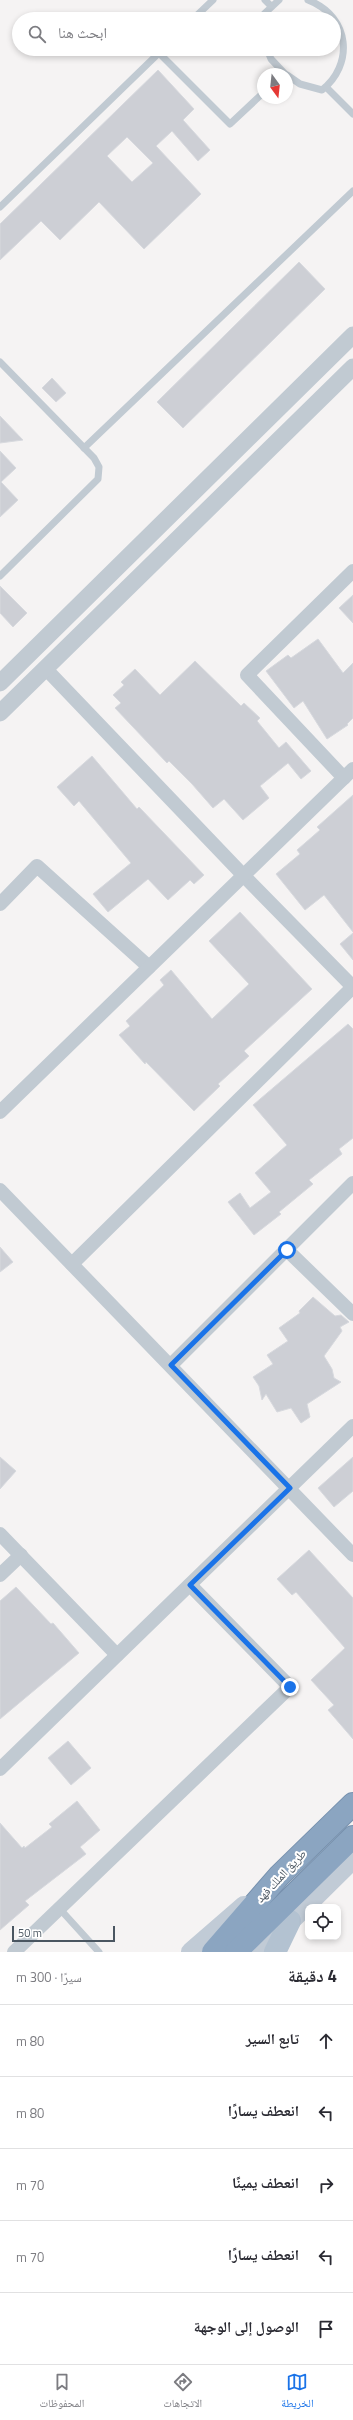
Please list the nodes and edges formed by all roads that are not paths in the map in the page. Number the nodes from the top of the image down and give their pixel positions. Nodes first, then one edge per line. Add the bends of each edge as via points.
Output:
1 (213, 0) edge
2 (265, 0) edge
3 (279, 0) edge
4 (308, 0) edge
5 (271, 6) junction
6 (200, 12) edge
7 (266, 12) edge
8 (330, 12) edge
9 (341, 22) edge
10 (351, 42) dead end
11 (156, 56) edge
12 (166, 56) edge
13 (270, 56) edge
14 (279, 68) edge
15 (347, 71) dead end
16 (293, 79) edge
17 (328, 88) junction
18 (257, 99) edge
19 (353, 114) edge
20 (353, 190) edge
21 (0, 207) edge
22 (353, 335) edge
23 (0, 362) edge
24 (353, 368) edge
25 (84, 448) junction
26 (353, 571) edge
27 (0, 576) edge
28 (46, 669) junction
29 (0, 683) edge
30 (0, 713) edge
31 (348, 773) edge
32 (243, 876) junction
33 (0, 904) edge
34 (149, 967) junction
35 (353, 987) edge
36 (0, 1112) edge
37 (353, 1183) edge
38 (0, 1190) edge
39 (287, 1250) junction
40 (72, 1264) junction
41 (353, 1314) edge
42 (171, 1365) junction
43 (353, 1426) edge
44 (290, 1488) junction
45 (0, 1534) edge
46 (21, 1555) junction
47 (353, 1555) edge
48 (0, 1575) edge
49 (190, 1585) junction
50 (117, 1655) junction
51 (0, 1769) edge
52 (353, 1804) edge
53 (353, 1837) edge
54 (353, 1859) edge
55 (279, 1876) junction
56 (59, 1908) junction
57 (290, 1921) junction
58 (14, 1952) edge
59 (99, 1952) edge
60 (191, 1952) edge
61 (213, 1952) edge
62 (236, 1952) edge
63 (258, 1952) edge
64 (275, 1952) edge

1 - 6 lane
2 - 5 lane
3 - 5 lane
4 - 8 lane
5 - 7 lane
9 - 10 lane
11 - 21 lane
12 - 18 lane via 230,124
13 - 14 lane
15 - 17 lane
16 - 17 lane via 311,88
17 - 19 lane
20 - 25 lane
22 - 29 street
23 - 25 lane
24 - 28 street
25 - 27 lane via 99,467 98,479
26 - 31 street via 247,675
28 - 30 street
28 - 32 street
31 - 32 street
32 - 34 street
32 - 35 street
33 - 34 street via 37,866
34 - 36 street
35 - 40 street
37 - 39 street
38 - 40 street
39 - 41 street
39 - 42 street
40 - 42 street
42 - 44 street
43 - 44 street
44 - 47 street
44 - 49 street
45 - 46 street
46 - 48 street
46 - 50 street
49 - 50 street
49 - 56 street via 290,1687
50 - 51 street
52 - 55 highway, طريق الملك فهد
53 - 62 highway, طريق الملك فهد
54 - 57 main road
55 - 60 main road
55 - 61 highway, طريق الملك فهد
56 - 58 street
56 - 59 lane
57 - 63 main road
57 - 64 main road

